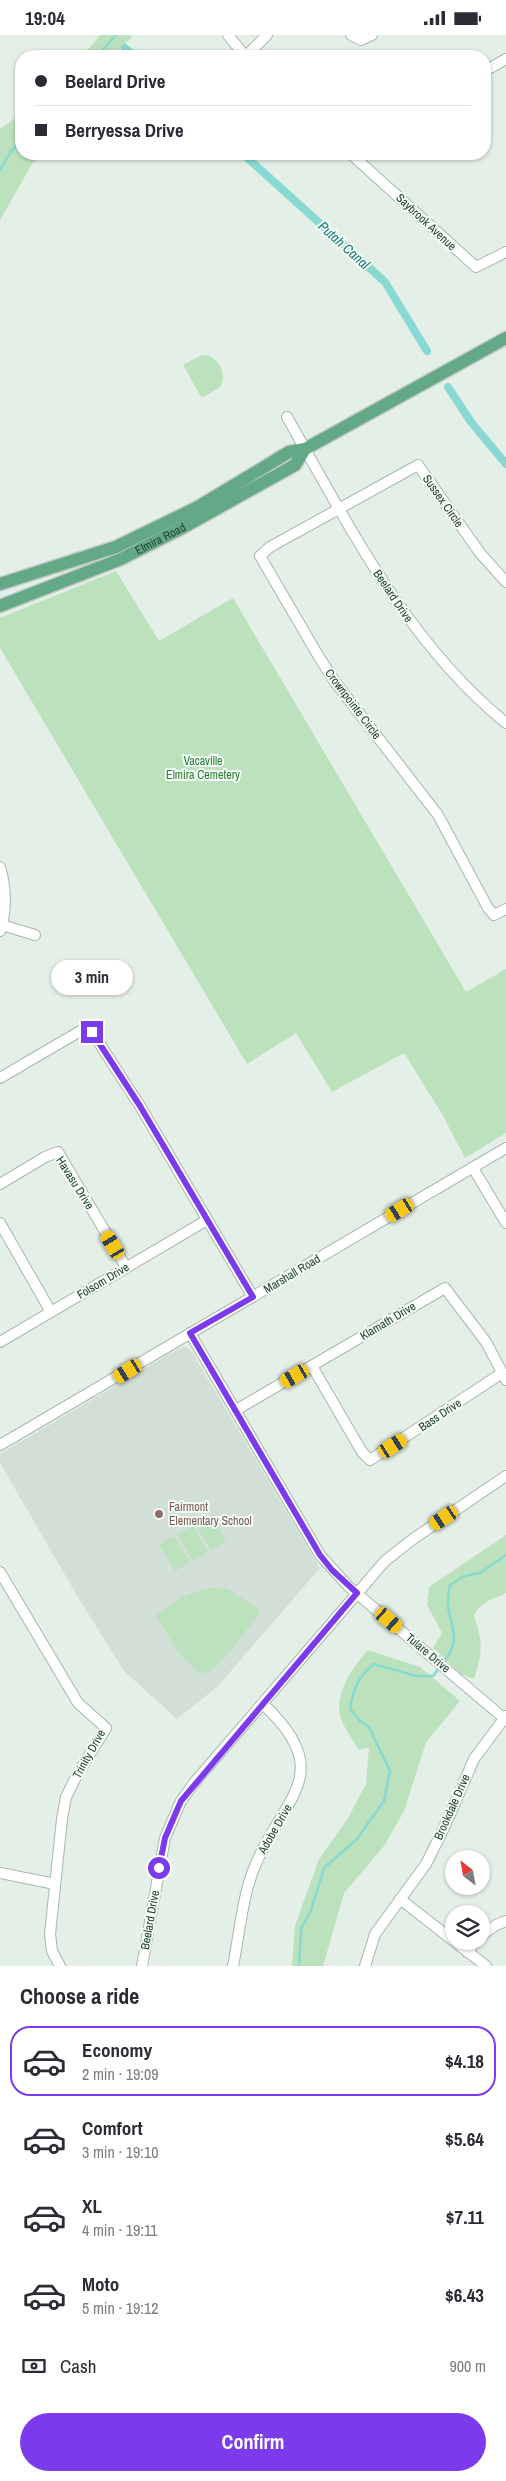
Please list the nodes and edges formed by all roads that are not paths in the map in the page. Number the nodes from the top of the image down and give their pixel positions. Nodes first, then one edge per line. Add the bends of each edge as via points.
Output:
1 (228, 35) edge
2 (267, 35) edge
3 (351, 35) edge
4 (372, 35) edge
5 (241, 50) edge
6 (252, 50) edge
7 (506, 59) edge
8 (491, 68) edge
9 (360, 160) edge
10 (506, 252) edge
11 (506, 338) edge
12 (286, 417) dead end
13 (305, 449) junction
14 (339, 508) junction
15 (506, 583) edge
16 (0, 584) edge
17 (0, 606) edge
18 (506, 723) edge
19 (0, 867) edge
20 (506, 909) edge
21 (1, 928) edge
22 (35, 935) dead end
23 (0, 1078) edge
24 (506, 1148) edge
25 (473, 1168) junction
26 (0, 1184) edge
27 (504, 1217) edge
28 (207, 1220) junction
29 (0, 1223) edge
30 (126, 1267) junction
31 (253, 1297) junction
32 (51, 1312) junction
33 (190, 1333) junction
34 (0, 1342) edge
35 (312, 1367) junction
36 (504, 1376) edge
37 (236, 1410) junction
38 (0, 1445) edge
39 (506, 1476) edge
40 (0, 1572) edge
41 (357, 1593) junction
42 (263, 1703) junction
43 (505, 1718) edge
44 (0, 1873) edge
45 (56, 1884) junction
46 (400, 1899) junction
47 (506, 1921) edge
48 (490, 1929) edge
49 (467, 1952) joint
50 (60, 1966) edge
51 (142, 1966) edge
52 (233, 1966) edge
53 (365, 1966) edge
54 (486, 1966) edge

1 - 5 street
2 - 6 street
3 - 4 street via 361,40
7 - 8 street
9 - 10 street, Saybrook Avenue via 476,267
11 - 13 main road, Elmira Road
12 - 13 street, Beelard Drive
13 - 14 street, Beelard Drive
13 - 16 main road, Elmira Road via 289,452 198,507 116,547
13 - 17 main road, Elmira Road via 296,465 182,528 121,559
14 - 15 street, Sussex Circle via 418,465 480,553
14 - 18 street, Beelard Drive via 386,587 417,630 461,680
14 - 20 street, Crownpointe Circle via 260,556 319,657 438,815 488,908 494,915
19 - 21 street via 4,887
21 - 22 street
23 - 28 street via 76,1033 82,1030 92,1032
24 - 25 street, Marshall Road
25 - 27 street
25 - 31 street, Marshall Road
26 - 30 street, Havasu Drive via 58,1152
28 - 30 street, Folsom Drive
28 - 31 street
29 - 32 street
30 - 32 street, Folsom Drive
31 - 33 street, Marshall Road
32 - 34 street, Folsom Drive
33 - 37 street, Tulare Drive
33 - 38 street, Marshall Road
35 - 36 street, Klamath Drive via 445,1288 486,1342
35 - 36 street, Bass Drive via 362,1453 370,1460
35 - 37 street, Klamath Drive
37 - 41 street, Tulare Drive via 320,1555
39 - 41 street, Beelard Drive via 402,1546
40 - 45 street, Trinity Drive via 78,1703 106,1728 66,1797
41 - 42 street, Beelard Drive
41 - 43 street, Tulare Drive
42 - 51 street, Beelard Drive via 194,1783 172,1818 165,1838
42 - 52 street, Adobe Drive via 291,1735 297,1750 300,1779 291,1804 254,1866
43 - 46 street, Brookdale Drive via 474,1759 435,1846
44 - 45 street
45 - 50 street, Trinity Drive via 50,1933 52,1951
46 - 49 street
46 - 53 street, Brookdale Drive via 375,1934
47 - 48 street
49 - 54 street

